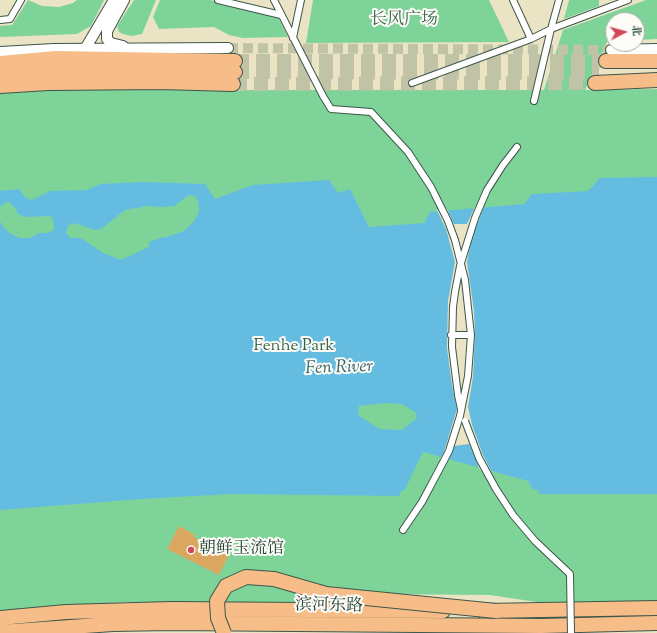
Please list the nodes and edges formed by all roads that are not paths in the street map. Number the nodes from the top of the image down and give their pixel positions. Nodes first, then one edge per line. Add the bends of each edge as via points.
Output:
1 (21, 0) edge
2 (114, 0) edge
3 (124, 0) edge
4 (218, 0) edge
5 (274, 0) edge
6 (301, 0) edge
7 (513, 0) edge
8 (559, 0) edge
9 (628, 0) edge
10 (281, 14) junction
11 (0, 20) edge
12 (551, 29) junction
13 (293, 38) junction
14 (531, 39) junction
15 (138, 48) junction
16 (228, 48) tunnel mouth
17 (85, 49) junction
18 (657, 49) edge
19 (0, 52) edge
20 (609, 55) joint
21 (657, 61) edge
22 (0, 63) edge
23 (234, 72) junction
24 (0, 74) edge
25 (597, 78) tunnel mouth
26 (656, 78) edge
27 (412, 83) dead end
28 (0, 86) edge
29 (534, 101) dead end
30 (517, 146) dead end
31 (451, 335) junction
32 (471, 335) junction
33 (403, 530) dead end
34 (657, 608) edge
35 (496, 611) junction
36 (0, 618) edge
37 (657, 623) edge
38 (121, 624) junction
39 (600, 624) junction
40 (0, 632) edge
41 (93, 633) edge
42 (224, 633) edge
43 (571, 633) edge
44 (578, 633) edge

1 - 11 street via 10,19
2 - 17 street
3 - 15 street via 107,31 107,39 111,43
4 - 10 street
5 - 10 street
6 - 13 street
7 - 14 street
8 - 12 street
9 - 12 street
10 - 13 street
12 - 14 street
12 - 29 street
13 - 32 street via 331,109 370,112 408,152 431,187 455,240 465,280
14 - 27 street
15 - 16 street
15 - 17 street
17 - 19 street
18 - 20 street
20 - 21 highway
22 - 23 highway via 56,58
23 - 24 highway via 57,69
23 - 28 highway via 161,82
25 - 26 highway
30 - 31 street via 487,190 475,218 460,266
31 - 32 street
31 - 43 street, bridge via 458,395 479,458 513,515 535,541 570,574
32 - 33 street via 466,390 449,451
34 - 35 highway, 滨河东路
35 - 36 highway, 滨河东路 via 171,609 66,612
35 - 42 highway, bridge via 326,594 274,579 246,577 226,586 217,601 218,618
37 - 39 highway, 滨河东路
38 - 39 highway, 滨河东路
38 - 40 highway, 滨河东路
38 - 41 highway
39 - 44 highway

